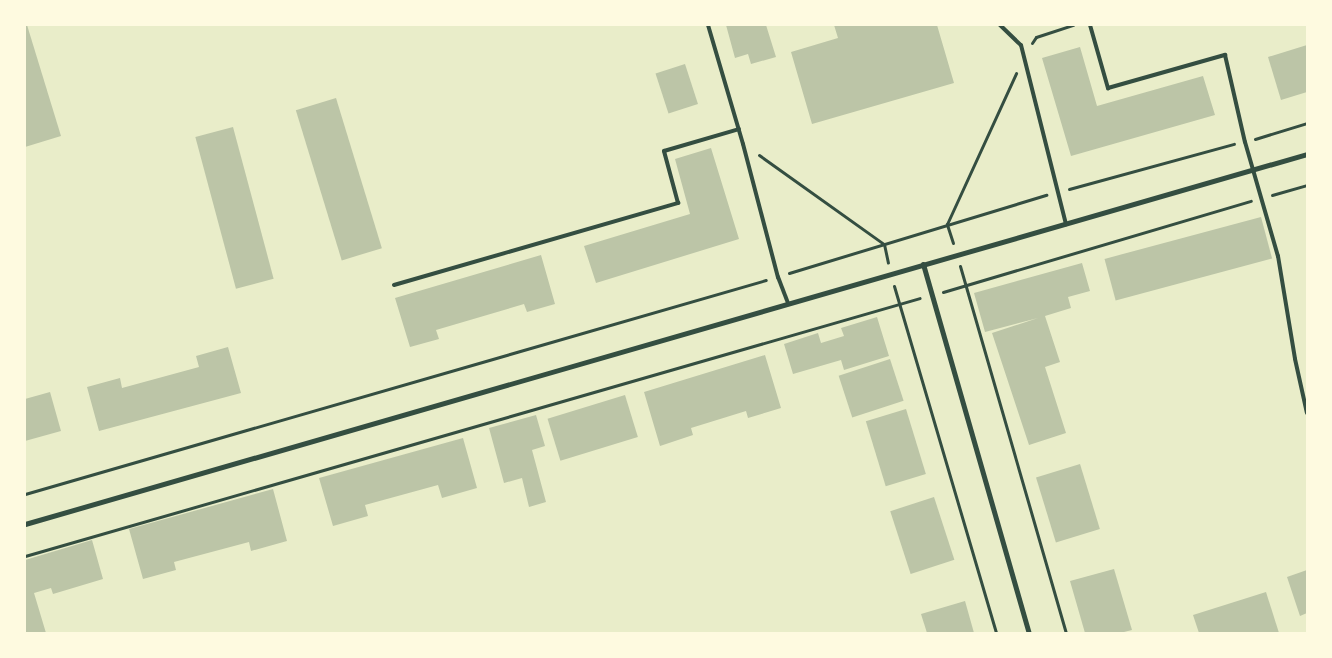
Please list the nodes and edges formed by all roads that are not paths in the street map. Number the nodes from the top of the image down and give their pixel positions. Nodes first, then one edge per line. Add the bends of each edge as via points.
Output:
1 (708, 25) edge
2 (1000, 25) edge
3 (1090, 25) edge
4 (739, 130) junction
5 (1307, 154) edge
6 (1253, 170) junction
7 (1066, 224) junction
8 (923, 264) junction
9 (394, 285) dead end
10 (788, 303) junction
11 (1307, 413) edge
12 (25, 524) edge
13 (1029, 633) edge

1 - 4 lane
2 - 7 lane via 1022,45
3 - 6 lane via 1108,88 1224,55
4 - 9 lane via 664,152 678,203
4 - 10 lane via 778,277
5 - 6 street
6 - 7 street
6 - 11 lane via 1278,256
7 - 8 street
8 - 10 street
8 - 13 street
10 - 12 street

